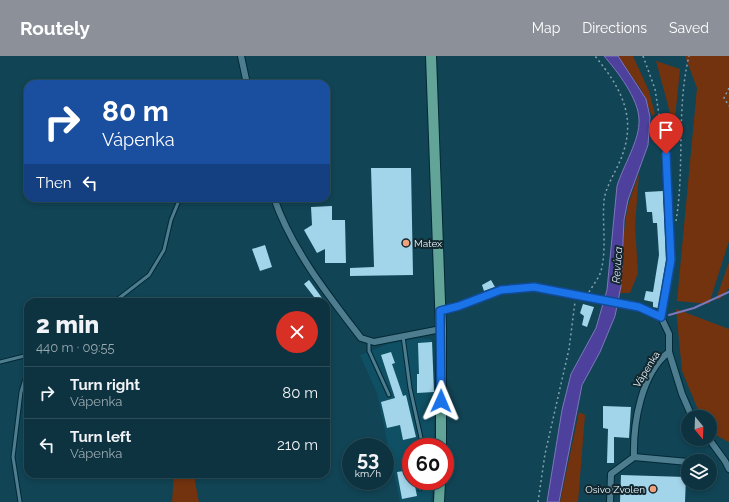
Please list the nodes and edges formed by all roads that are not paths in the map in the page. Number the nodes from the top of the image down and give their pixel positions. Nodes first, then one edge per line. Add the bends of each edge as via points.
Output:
1 (242, 56) edge
2 (431, 56) edge
3 (246, 80) edge
4 (666, 154) road end
5 (178, 202) edge
6 (276, 202) edge
7 (119, 298) edge
8 (440, 311) junction
9 (661, 317) junction
10 (441, 329) junction
11 (403, 336) junction
12 (369, 342) junction
13 (669, 352) junction
14 (24, 356) edge
15 (0, 362) edge
16 (24, 382) edge
17 (388, 395) dead end
18 (689, 410) edge
19 (420, 438) edge
20 (441, 438) edge
21 (714, 446) edge
22 (634, 457) junction
23 (681, 461) edge
24 (729, 469) edge
25 (440, 490) edge
26 (20, 502) edge
27 (439, 502) edge
28 (610, 502) edge

1 - 3 street
2 - 8 main road
4 - 9 street via 671,260
5 - 7 lane via 164,250 149,275
6 - 12 street via 300,252 361,338
8 - 9 street via 501,290 523,287 546,288 626,304
8 - 10 main road
9 - 13 street, Vápenka via 669,334
10 - 11 street
10 - 20 main road
11 - 12 street
11 - 19 lane
12 - 17 lane via 369,351
13 - 18 street
13 - 22 street, Vápenka via 644,388 639,404
14 - 15 lane
16 - 26 lane via 13,457
21 - 24 street
22 - 23 street
22 - 28 street via 611,474
25 - 27 main road

